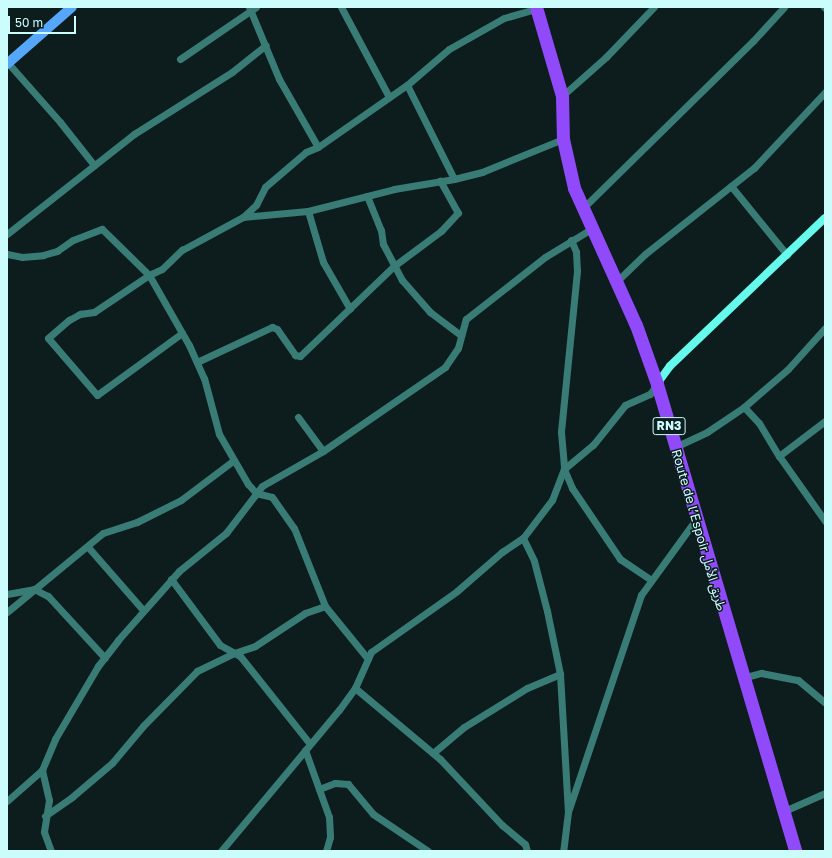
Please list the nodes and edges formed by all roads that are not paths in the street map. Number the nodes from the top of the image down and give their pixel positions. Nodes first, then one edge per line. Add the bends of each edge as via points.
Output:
1 (72, 7) edge
2 (341, 7) edge
3 (654, 7) edge
4 (784, 7) edge
5 (252, 8) edge
6 (536, 8) edge
7 (266, 45) junction
8 (180, 59) dead end
9 (8, 63) edge
10 (407, 86) junction
11 (825, 92) edge
12 (562, 96) junction
13 (389, 97) junction
14 (563, 139) junction
15 (318, 147) junction
16 (94, 165) junction
17 (454, 179) junction
18 (440, 181) junction
19 (731, 186) junction
20 (367, 196) junction
21 (582, 209) junction
22 (308, 211) junction
23 (243, 217) junction
24 (825, 218) edge
25 (591, 228) junction
26 (7, 234) edge
27 (571, 240) junction
28 (7, 254) edge
29 (786, 255) junction
30 (394, 266) junction
31 (149, 275) junction
32 (617, 281) junction
33 (350, 309) junction
34 (825, 328) edge
35 (182, 333) junction
36 (461, 336) junction
37 (197, 362) junction
38 (657, 384) junction
39 (744, 407) junction
40 (298, 417) dead end
41 (825, 421) edge
42 (675, 447) junction
43 (323, 451) junction
44 (779, 456) junction
45 (234, 460) junction
46 (564, 469) junction
47 (256, 493) junction
48 (697, 518) junction
49 (825, 521) edge
50 (523, 538) junction
51 (88, 547) junction
52 (171, 579) junction
53 (651, 580) junction
54 (34, 588) junction
55 (7, 594) edge
56 (325, 606) junction
57 (143, 610) junction
58 (7, 612) edge
59 (234, 653) junction
60 (104, 658) junction
61 (368, 659) junction
62 (560, 674) junction
63 (742, 678) junction
64 (355, 688) junction
65 (825, 703) edge
66 (308, 747) junction
67 (432, 753) junction
68 (42, 770) junction
69 (319, 789) junction
70 (825, 793) edge
71 (7, 801) edge
72 (568, 812) junction
73 (782, 812) junction
74 (45, 816) junction
75 (51, 851) edge
76 (221, 851) edge
77 (326, 851) edge
78 (428, 851) edge
79 (527, 851) edge
80 (563, 851) edge
81 (795, 851) edge

1 - 9 main road
2 - 13 street
3 - 12 street via 606,57
4 - 21 street via 753,41
5 - 7 street
5 - 8 street
6 - 10 street via 504,18 473,34 449,50
6 - 12 highway, Route de l’Espoir طريق الأمل / RN3
7 - 15 street via 279,78
7 - 16 street via 232,72 134,134
9 - 16 street
10 - 13 street
10 - 17 street
11 - 19 street via 754,168
12 - 14 highway, Route de l’Espoir طريق الأمل / RN3
13 - 15 street
14 - 17 street via 482,172
14 - 21 highway, Route de l’Espoir طريق الأمل / RN3 via 568,168
15 - 23 street via 306,152 265,187 256,205
16 - 26 street
17 - 18 street
18 - 20 street
18 - 30 street via 458,213 442,231
19 - 29 street
19 - 32 street via 645,254
20 - 22 street
20 - 30 street via 381,230 383,244
21 - 25 highway, Route de l’Espoir طريق الأمل / RN3
22 - 23 street
22 - 33 street via 323,262
23 - 31 street via 182,250 162,269
24 - 29 main road
25 - 27 street
25 - 32 highway, Route de l’Espoir طريق الأمل / RN3
27 - 36 street via 478,308 466,319
27 - 46 street via 576,252 577,271 561,432
28 - 31 street via 22,257 43,255 102,229
29 - 38 main road via 670,366
30 - 33 street
30 - 36 street via 402,280 430,312
31 - 35 street
31 - 35 street via 94,312 80,314 69,320 48,338 97,395
32 - 38 highway, Route de l’Espoir طريق الأمل / RN3
33 - 37 street via 300,356 295,355 277,329 272,327
34 - 39 street via 788,368
35 - 37 street
36 - 43 street via 458,348 445,367
37 - 45 street via 204,378 219,434
38 - 42 highway, Route de l’Espoir طريق الأمل / RN3
38 - 46 street via 650,394 625,405 593,445
39 - 42 street via 708,432
39 - 44 street via 759,423
40 - 43 street
41 - 44 street
42 - 48 highway, Route de l’Espoir طريق الأمل / RN3
43 - 47 street via 262,486
44 - 49 street
45 - 47 street
45 - 51 street via 181,500 137,522 103,534
46 - 50 street via 552,500
46 - 53 street via 572,488 620,559
47 - 52 street via 226,533 208,545
47 - 56 street via 272,497 294,528
48 - 53 street
48 - 63 highway, Route de l’Espoir طريق الأمل / RN3
50 - 61 street via 457,590 393,634 371,652
50 - 62 street via 534,561
51 - 54 street
51 - 57 street
52 - 57 street
52 - 59 street via 220,644
53 - 72 street via 641,595 628,629 616,673
54 - 55 street
54 - 58 street
54 - 60 street via 48,596
56 - 59 street via 305,613 255,646
56 - 61 street
57 - 60 street
59 - 66 street via 240,656
59 - 74 street via 197,671 143,726 112,763
60 - 68 street via 55,739
61 - 64 street
62 - 67 street via 527,688 464,727
62 - 72 street
63 - 65 street via 761,673 798,680
63 - 73 highway, Route de l’Espoir طريق الأمل / RN3
64 - 66 street
64 - 67 street
66 - 69 street
66 - 76 street
67 - 79 street via 502,826 525,844
68 - 71 street
68 - 74 street via 50,800
69 - 77 street via 329,817 330,837
69 - 78 street via 335,783 348,784 373,814
70 - 73 street
72 - 80 street
73 - 81 highway, Route de l’Espoir طريق الأمل / RN3
74 - 75 street via 44,832

